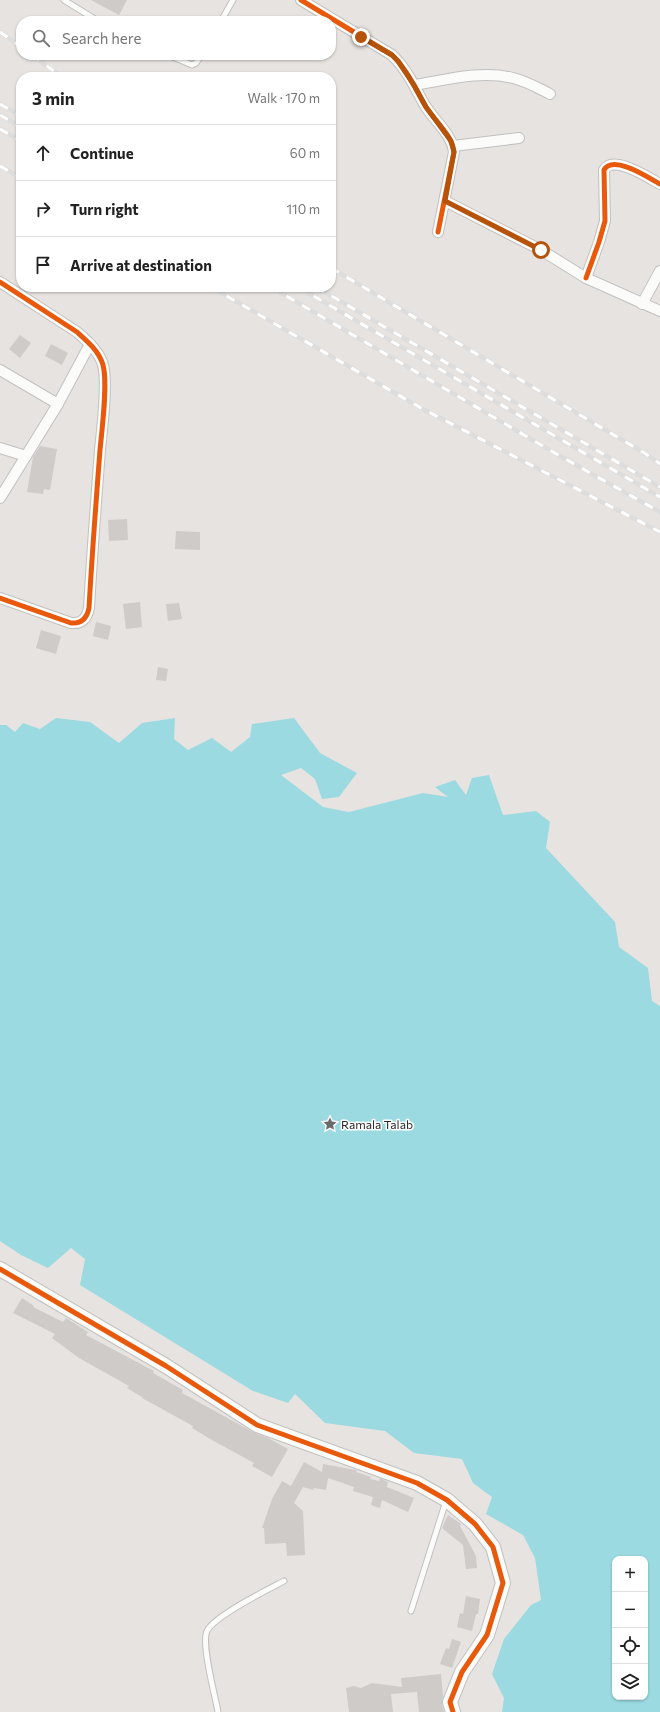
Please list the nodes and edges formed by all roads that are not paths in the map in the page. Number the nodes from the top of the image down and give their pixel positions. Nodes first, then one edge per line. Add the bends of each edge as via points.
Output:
1 (64, 0) edge
2 (233, 0) edge
3 (301, 0) edge
4 (90, 16) edge
5 (224, 16) edge
6 (327, 16) edge
7 (336, 21) edge
8 (180, 60) edge
9 (199, 60) edge
10 (414, 85) junction
11 (550, 94) dead end
12 (518, 138) dead end
13 (453, 146) junction
14 (660, 184) edge
15 (445, 201) junction
16 (438, 232) dead end
17 (660, 272) edge
18 (586, 278) junction
19 (0, 282) edge
20 (642, 304) junction
21 (660, 311) edge
22 (90, 344) junction
23 (0, 370) edge
24 (58, 404) junction
25 (0, 448) edge
26 (26, 456) junction
27 (0, 498) edge
28 (0, 598) edge
29 (0, 1269) edge
30 (446, 1500) junction
31 (284, 1581) dead end
32 (411, 1611) dead end
33 (218, 1712) edge
34 (453, 1712) edge

1 - 4 lane
2 - 5 lane
3 - 6 street
7 - 10 street via 392,55
8 - 9 lane via 192,65
10 - 11 street via 473,76 499,76 523,81
10 - 13 street
12 - 13 street
13 - 15 street
14 - 18 street via 615,164 606,166 605,221
15 - 16 street
15 - 18 street via 541,250
17 - 20 street
18 - 20 street
19 - 22 street via 77,332
20 - 21 street
22 - 24 street
22 - 28 street via 99,356 104,378 88,614 77,623 70,623
23 - 24 street
24 - 26 street
25 - 26 street
26 - 27 street
29 - 30 street via 166,1366 257,1425 417,1483
30 - 32 lane
30 - 34 street via 475,1524 493,1547 502,1583 487,1635 462,1672 450,1702
31 - 33 lane via 218,1619 207,1631 205,1646

